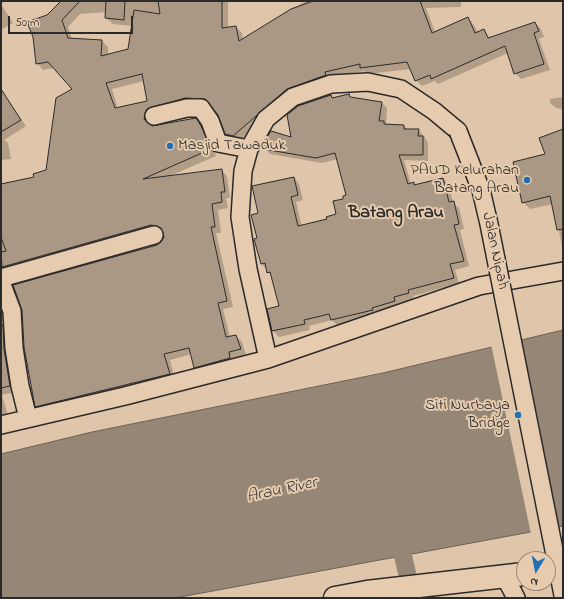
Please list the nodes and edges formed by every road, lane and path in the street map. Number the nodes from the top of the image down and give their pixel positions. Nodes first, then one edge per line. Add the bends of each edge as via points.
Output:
1 (154, 116) dead end
2 (248, 149) junction
3 (154, 235) dead end
4 (563, 271) edge
5 (1, 278) edge
6 (1, 282) edge
7 (268, 359) junction
8 (28, 418) junction
9 (1, 425) edge
10 (515, 576) edge
11 (563, 595) edge
12 (335, 598) edge
13 (516, 598) edge

1 - 2 street via 187,108 201,108 210,121 218,143
2 - 7 street, Jalan Nipah via 242,171 240,216 248,269
2 - 11 street, Jalan Nipah, bridge via 266,119 293,97 331,84 368,82 401,89 434,111 458,132 481,190 489,224
3 - 5 street
4 - 7 street via 479,286
6 - 8 street via 12,311 14,348
7 - 8 street
8 - 9 street
10 - 12 main road via 367,592
10 - 13 street

